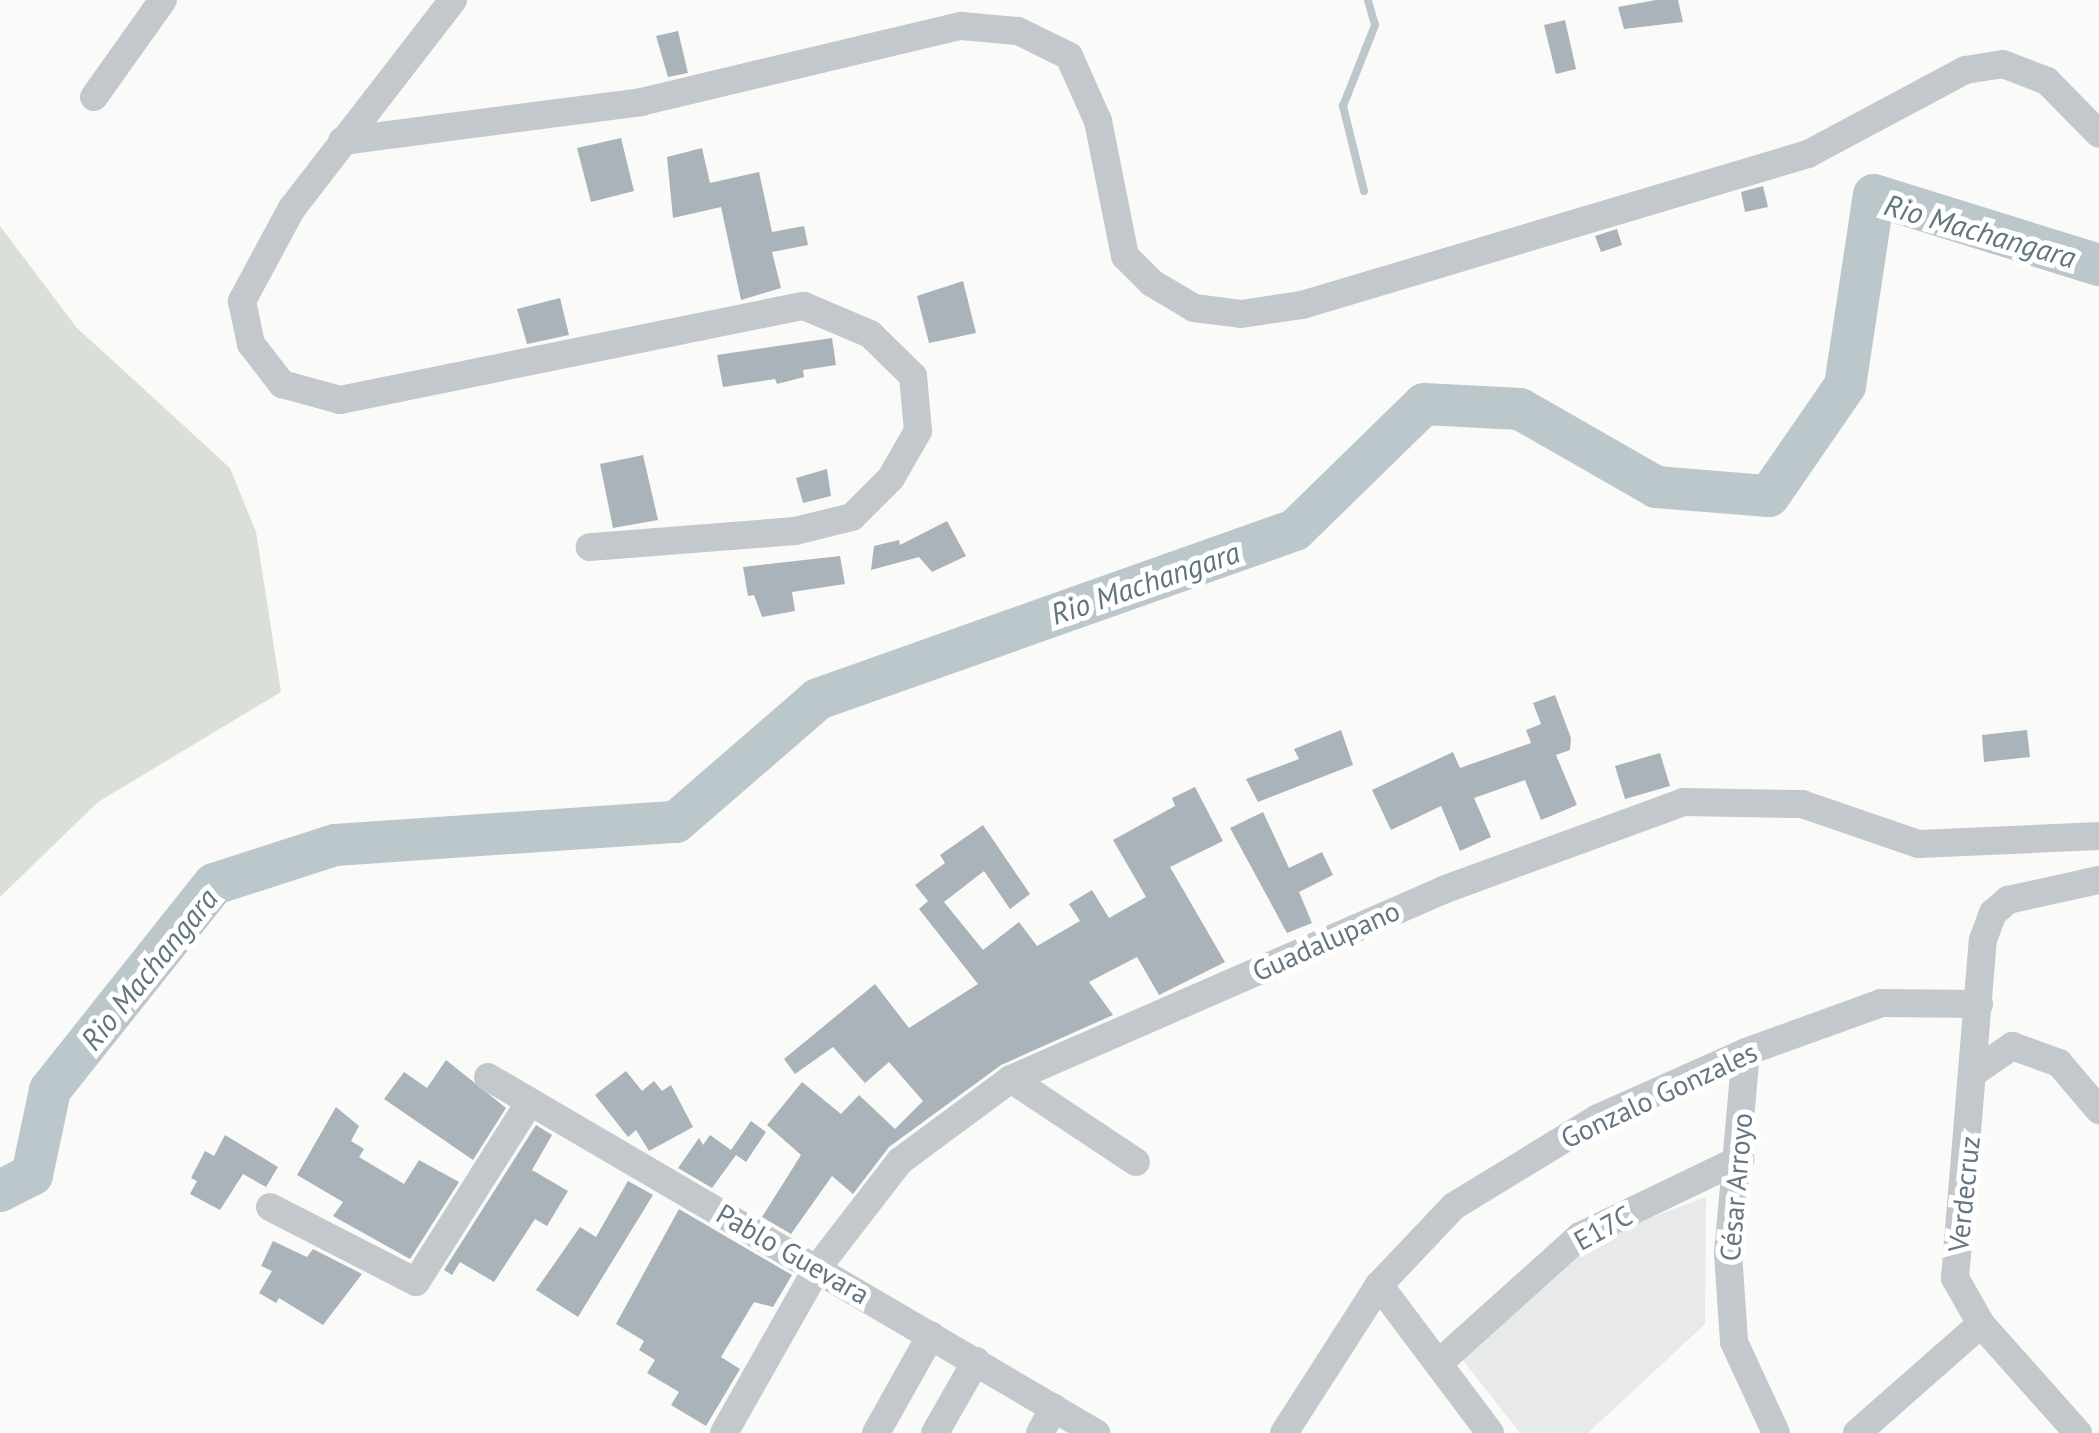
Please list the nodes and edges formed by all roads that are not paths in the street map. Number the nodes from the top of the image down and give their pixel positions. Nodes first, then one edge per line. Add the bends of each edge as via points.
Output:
1 (163, 0) edge
2 (454, 0) edge
3 (94, 97) dead end
4 (2099, 134) edge
5 (342, 141) junction
6 (590, 548) dead end
7 (2099, 836) edge
8 (2099, 880) edge
9 (1979, 1004) junction
10 (1746, 1052) junction
11 (1976, 1071) junction
12 (488, 1077) dead end
13 (1011, 1080) junction
14 (530, 1102) junction
15 (2099, 1110) edge
16 (1740, 1159) junction
17 (1136, 1162) dead end
18 (270, 1206) dead end
19 (818, 1267) junction
20 (1379, 1285) junction
21 (1981, 1324) junction
22 (931, 1335) junction
23 (976, 1361) junction
24 (1439, 1364) junction
25 (1054, 1408) junction
26 (724, 1433) edge
27 (876, 1433) edge
28 (935, 1433) edge
29 (1040, 1433) edge
30 (1096, 1433) edge
31 (1284, 1433) edge
32 (1490, 1433) edge
33 (1776, 1433) edge
34 (1857, 1433) edge
35 (2078, 1433) edge

1 - 3 street
2 - 5 street
4 - 5 street via 2047,81 2003,64 1965,70 1808,154 1302,305 1241,314 1194,308 1152,284 1124,256 1098,120 1069,56 1018,31 961,26 641,102
5 - 6 street via 292,208 242,301 251,344 282,384 298,391 340,400 804,306 870,334 913,376 918,431 891,478 852,517 795,531
7 - 13 street, Guadalupano via 1918,844 1802,804 1683,802 1443,890
8 - 9 street, Verdecruz via 2008,900 1993,913 1983,940
9 - 10 street, Gonzalo Gonzales via 1880,1003
9 - 11 street, Verdecruz
10 - 16 street, César Arroyo
10 - 20 street, Gonzalo Gonzales via 1598,1118 1454,1206
11 - 15 street via 2012,1046 2059,1064
11 - 21 street, Verdecruz via 1955,1278
12 - 14 street, Pablo Guevara
13 - 17 street
13 - 19 street, Guadalupano via 900,1162
14 - 18 street via 416,1282
14 - 19 street, Pablo Guevara
16 - 24 street, E17C via 1580,1236
16 - 33 street, César Arroyo via 1728,1253 1734,1342
19 - 22 street, Pablo Guevara
19 - 26 street, Guadalupano
20 - 24 street
20 - 31 street, Gonzalo Gonzales
21 - 34 street
21 - 35 street, Verdecruz
22 - 23 street, Pablo Guevara
22 - 27 street
23 - 25 street, Pablo Guevara
23 - 28 street
24 - 32 street
25 - 29 street
25 - 30 street, Pablo Guevara

